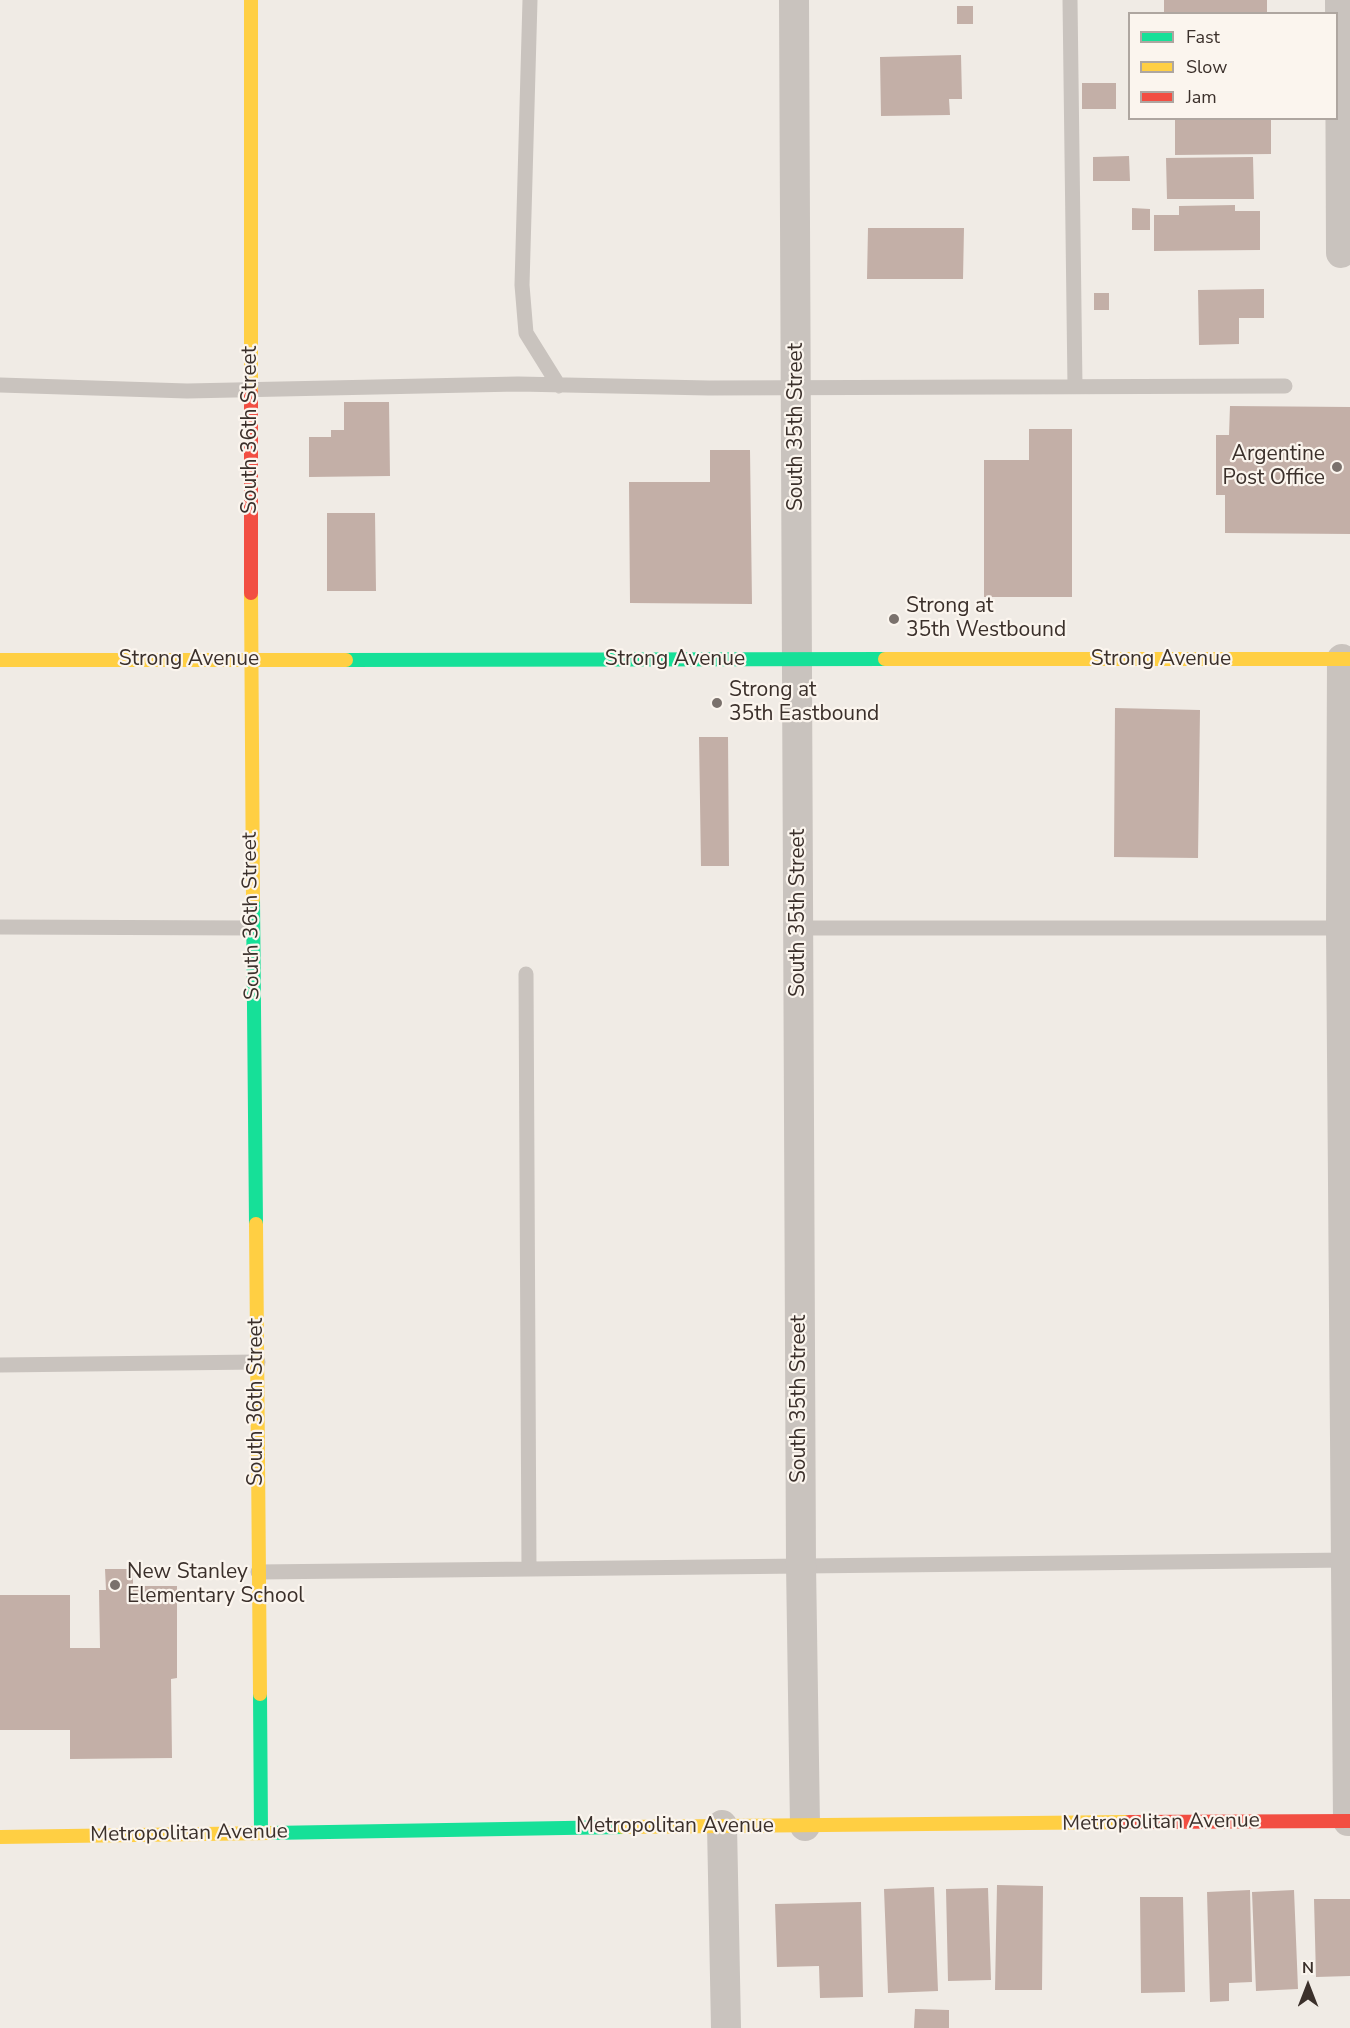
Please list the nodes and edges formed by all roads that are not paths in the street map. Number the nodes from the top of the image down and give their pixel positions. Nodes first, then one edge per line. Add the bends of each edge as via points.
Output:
1 (251, 0) edge
2 (530, 0) edge
3 (794, 0) edge
4 (1070, 0) edge
5 (1340, 0) edge
6 (1341, 254) dead end
7 (0, 385) edge
8 (559, 386) junction
9 (1075, 386) junction
10 (1285, 386) dead end
11 (797, 387) junction
12 (252, 389) junction
13 (1346, 659) edge
14 (0, 660) edge
15 (251, 660) junction
16 (797, 660) junction
17 (0, 927) edge
18 (252, 928) junction
19 (799, 928) junction
20 (1345, 928) edge
21 (526, 974) dead end
22 (258, 1362) junction
23 (0, 1365) edge
24 (1347, 1560) edge
25 (801, 1564) junction
26 (529, 1568) junction
27 (258, 1572) junction
28 (1349, 1821) edge
29 (722, 1826) junction
30 (805, 1826) junction
31 (261, 1832) junction
32 (0, 1837) edge
33 (726, 2028) edge

1 - 12 street, South 36th Street
2 - 8 lane via 522,285 526,333
3 - 11 street, South 35th Street
4 - 9 lane
5 - 6 street
7 - 12 lane via 187,391
8 - 11 lane
8 - 12 lane
9 - 10 lane
9 - 11 lane
11 - 16 street, South 35th Street
12 - 15 street, South 36th Street
13 - 16 street, Strong Avenue
13 - 20 street
14 - 15 street, Strong Avenue
15 - 16 street, Strong Avenue
15 - 18 street, South 36th Street
16 - 19 street, South 35th Street
17 - 18 lane
18 - 22 street, South 36th Street
19 - 20 lane
19 - 25 street, South 35th Street
20 - 24 street
21 - 26 lane
22 - 23 lane
22 - 27 street, South 36th Street
24 - 25 lane
24 - 28 street
25 - 26 lane
25 - 30 street, South 35th Street
26 - 27 lane
27 - 31 street, South 36th Street
28 - 30 street, Metropolitan Avenue
29 - 30 street, Metropolitan Avenue
29 - 31 street, Metropolitan Avenue
29 - 33 street
31 - 32 street, Metropolitan Avenue

